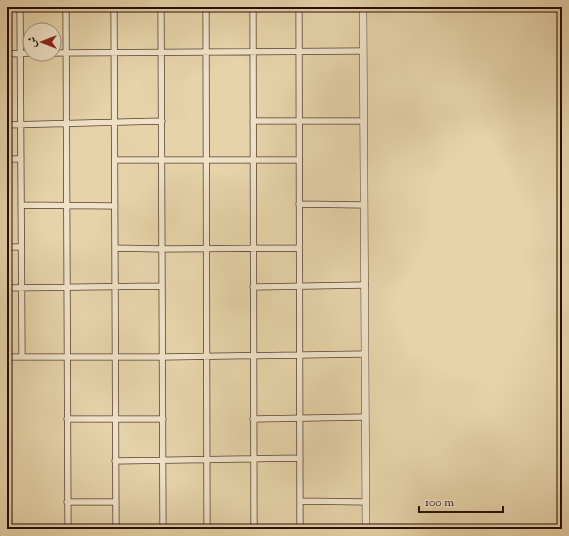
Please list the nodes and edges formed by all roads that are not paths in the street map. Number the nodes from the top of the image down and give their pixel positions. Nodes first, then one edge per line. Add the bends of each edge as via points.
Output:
1 (20, 7) edge
2 (66, 7) edge
3 (114, 7) edge
4 (162, 7) edge
5 (206, 7) edge
6 (253, 7) edge
7 (299, 7) edge
8 (363, 7) edge
9 (299, 51) junction
10 (364, 51) junction
11 (162, 52) junction
12 (206, 52) junction
13 (253, 52) junction
14 (62, 53) edge
15 (66, 53) junction
16 (114, 53) junction
17 (7, 54) edge
18 (20, 54) junction
19 (162, 121) junction
20 (253, 121) junction
21 (364, 121) junction
22 (299, 122) junction
23 (67, 123) junction
24 (115, 124) junction
25 (7, 125) edge
26 (21, 125) junction
27 (7, 159) edge
28 (21, 159) junction
29 (115, 160) junction
30 (162, 160) junction
31 (206, 160) junction
32 (253, 160) junction
33 (299, 160) junction
34 (299, 204) junction
35 (21, 205) junction
36 (364, 205) junction
37 (67, 206) junction
38 (115, 206) junction
39 (7, 247) edge
40 (21, 247) junction
41 (253, 247) junction
42 (115, 248) junction
43 (299, 248) junction
44 (162, 249) junction
45 (206, 249) junction
46 (365, 285) junction
47 (115, 286) junction
48 (162, 286) junction
49 (299, 286) junction
50 (21, 287) junction
51 (67, 287) junction
52 (253, 287) junction
53 (7, 288) edge
54 (365, 354) junction
55 (253, 355) junction
56 (300, 355) junction
57 (207, 356) junction
58 (7, 357) edge
59 (22, 357) junction
60 (67, 357) junction
61 (115, 357) junction
62 (163, 357) junction
63 (365, 417) junction
64 (67, 419) junction
65 (115, 419) junction
66 (163, 419) junction
67 (254, 419) junction
68 (300, 419) junction
69 (300, 458) junction
70 (254, 459) junction
71 (163, 460) junction
72 (207, 460) junction
73 (116, 461) junction
74 (300, 501) junction
75 (68, 502) junction
76 (116, 502) junction
77 (366, 502) junction
78 (68, 529) edge
79 (116, 529) edge
80 (163, 529) edge
81 (207, 529) edge
82 (254, 529) edge
83 (300, 529) edge
84 (366, 529) edge

1 - 18 street
2 - 15 street
3 - 16 street
4 - 11 street
5 - 12 street
6 - 13 street
7 - 9 street
8 - 10 street
9 - 10 street
9 - 13 street
9 - 22 street
10 - 21 street
11 - 12 street
11 - 16 street
11 - 19 street
12 - 13 street
12 - 31 street
13 - 20 street
14 - 15 street
15 - 16 street
15 - 23 street
16 - 24 street
17 - 18 street
18 - 26 street
19 - 24 street
19 - 30 street
20 - 22 street
20 - 32 street
21 - 22 street
21 - 36 street
22 - 33 street
23 - 24 street
23 - 26 street
23 - 37 street
24 - 29 street
25 - 26 street
26 - 28 street
27 - 28 street
28 - 35 street
29 - 30 street
29 - 38 street
30 - 31 street
30 - 44 street
31 - 32 street
31 - 45 street
32 - 33 street
32 - 41 street
33 - 34 street
34 - 36 street
34 - 43 street
35 - 37 street
35 - 40 street
36 - 46 street
37 - 38 street
37 - 51 street
38 - 42 street
39 - 40 street
40 - 50 street
41 - 43 street
41 - 45 street
41 - 52 street
42 - 44 street
42 - 47 street
43 - 49 street
44 - 45 street
44 - 48 street
45 - 57 street
46 - 49 street
46 - 54 street
47 - 48 street
47 - 51 street
47 - 61 street
48 - 62 street
49 - 52 street
49 - 56 street
50 - 51 street
50 - 53 street
50 - 59 street
51 - 60 street
52 - 55 street
54 - 56 street
54 - 63 street
55 - 56 street
55 - 57 street
55 - 67 street
56 - 68 street
57 - 62 street
57 - 72 street
58 - 59 street
59 - 60 street
60 - 61 street
60 - 64 street
61 - 62 street
61 - 65 street
62 - 66 street
63 - 68 street
63 - 77 street
64 - 65 street
64 - 75 street
65 - 66 street
65 - 73 street
66 - 71 street
67 - 68 street
67 - 70 street
68 - 69 street
69 - 70 street
69 - 74 street
70 - 72 street
70 - 82 street
71 - 72 street
71 - 73 street
71 - 80 street
72 - 81 street
73 - 76 street
74 - 77 street
74 - 83 street
75 - 76 street
75 - 78 street
76 - 79 street
77 - 84 street

